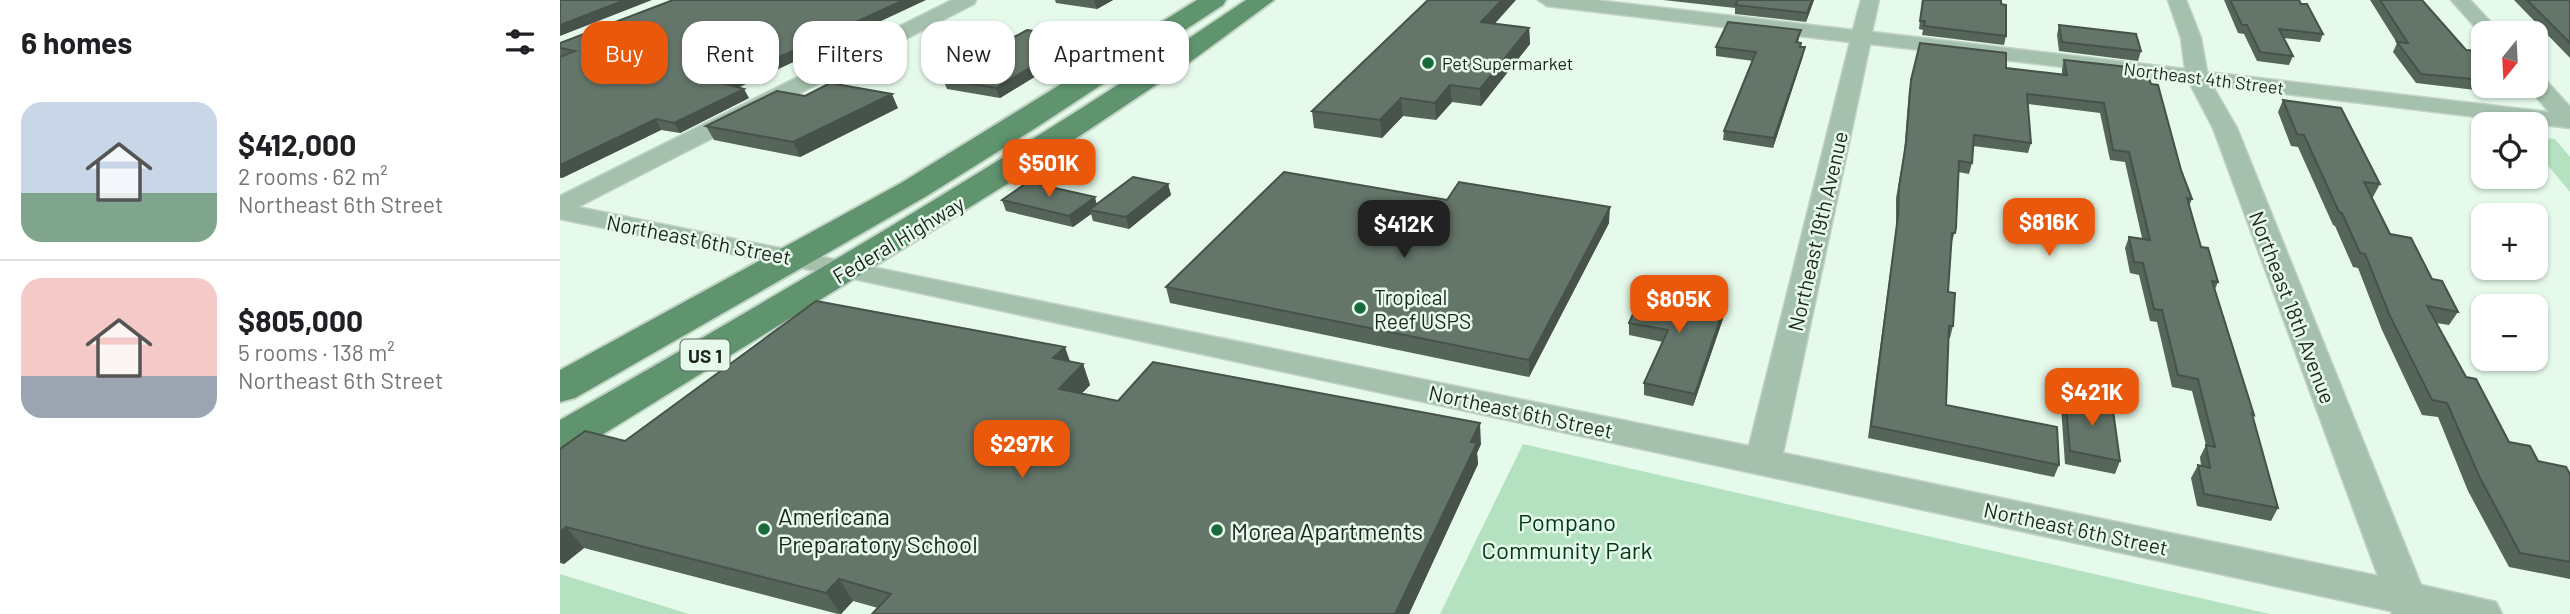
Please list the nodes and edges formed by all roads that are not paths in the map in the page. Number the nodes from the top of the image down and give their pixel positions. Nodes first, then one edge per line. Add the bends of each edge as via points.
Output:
1 (967, 0) edge
2 (1214, 0) edge
3 (1262, 0) edge
4 (1554, 0) edge
5 (1870, 0) edge
6 (2177, 0) edge
7 (2460, 0) edge
8 (2480, 21) edge
9 (1861, 38) junction
10 (2197, 78) junction
11 (2548, 96) edge
12 (2570, 121) edge
13 (560, 208) edge
14 (797, 258) junction
15 (850, 269) junction
16 (560, 388) edge
17 (560, 440) edge
18 (1763, 462) junction
19 (2409, 606) edge
20 (2482, 614) edge

1 - 13 street
2 - 14 main road, Federal Highway / US 1 via 1003,136
3 - 15 main road, Federal Highway / US 1 via 1112,105
4 - 9 street, Northeast 4th Street
5 - 9 street, Northeast 19th Avenue
6 - 10 street, Northeast 18th Avenue
7 - 8 street
9 - 10 street, Northeast 4th Street
9 - 18 street, Northeast 19th Avenue
10 - 12 street, Northeast 4th Street
10 - 19 street, Northeast 18th Avenue via 2225,128
11 - 12 street
13 - 14 street, Northeast 6th Street
14 - 15 street, Northeast 6th Street
14 - 16 main road, Federal Highway / US 1
15 - 17 main road, Federal Highway / US 1
15 - 18 street, Northeast 6th Street
18 - 19 street, Northeast 6th Street
19 - 20 street, Northeast 6th Street

